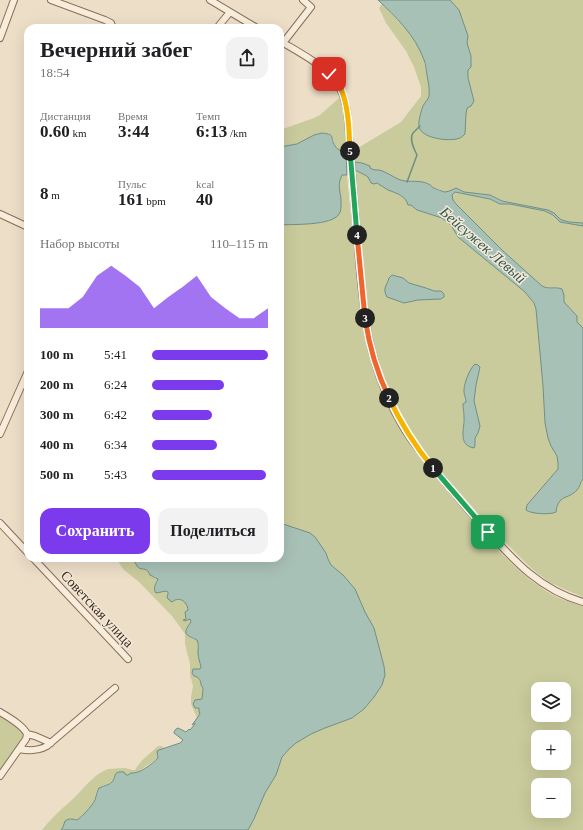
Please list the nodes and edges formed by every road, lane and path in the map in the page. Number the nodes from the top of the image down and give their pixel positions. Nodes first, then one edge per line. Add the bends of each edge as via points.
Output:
1 (14, 0) edge
2 (51, 0) edge
3 (210, 0) edge
4 (303, 0) edge
5 (230, 12) junction
6 (111, 24) edge
7 (220, 24) edge
8 (251, 24) edge
9 (0, 38) edge
10 (284, 40) edge
11 (284, 43) edge
12 (0, 214) edge
13 (24, 226) edge
14 (24, 380) edge
15 (0, 434) edge
16 (0, 523) edge
17 (24, 549) edge
18 (37, 562) edge
19 (583, 602) edge
20 (128, 659) dead end
21 (115, 688) dead end
22 (0, 712) edge
23 (27, 734) junction
24 (52, 743) junction
25 (19, 749) junction
26 (0, 776) edge

1 - 9 street
2 - 6 street via 92,14
3 - 5 street
4 - 10 street via 311,7
5 - 7 street
5 - 8 street
11 - 19 street via 329,74 343,96 347,110 366,324 380,376 402,425 423,456 474,517 515,560 547,587
12 - 13 street
14 - 15 street
16 - 17 street
18 - 20 street, Советская улица
21 - 24 street
22 - 23 street via 22,727
23 - 24 street
23 - 25 street
24 - 25 street via 38,750
25 - 26 street

